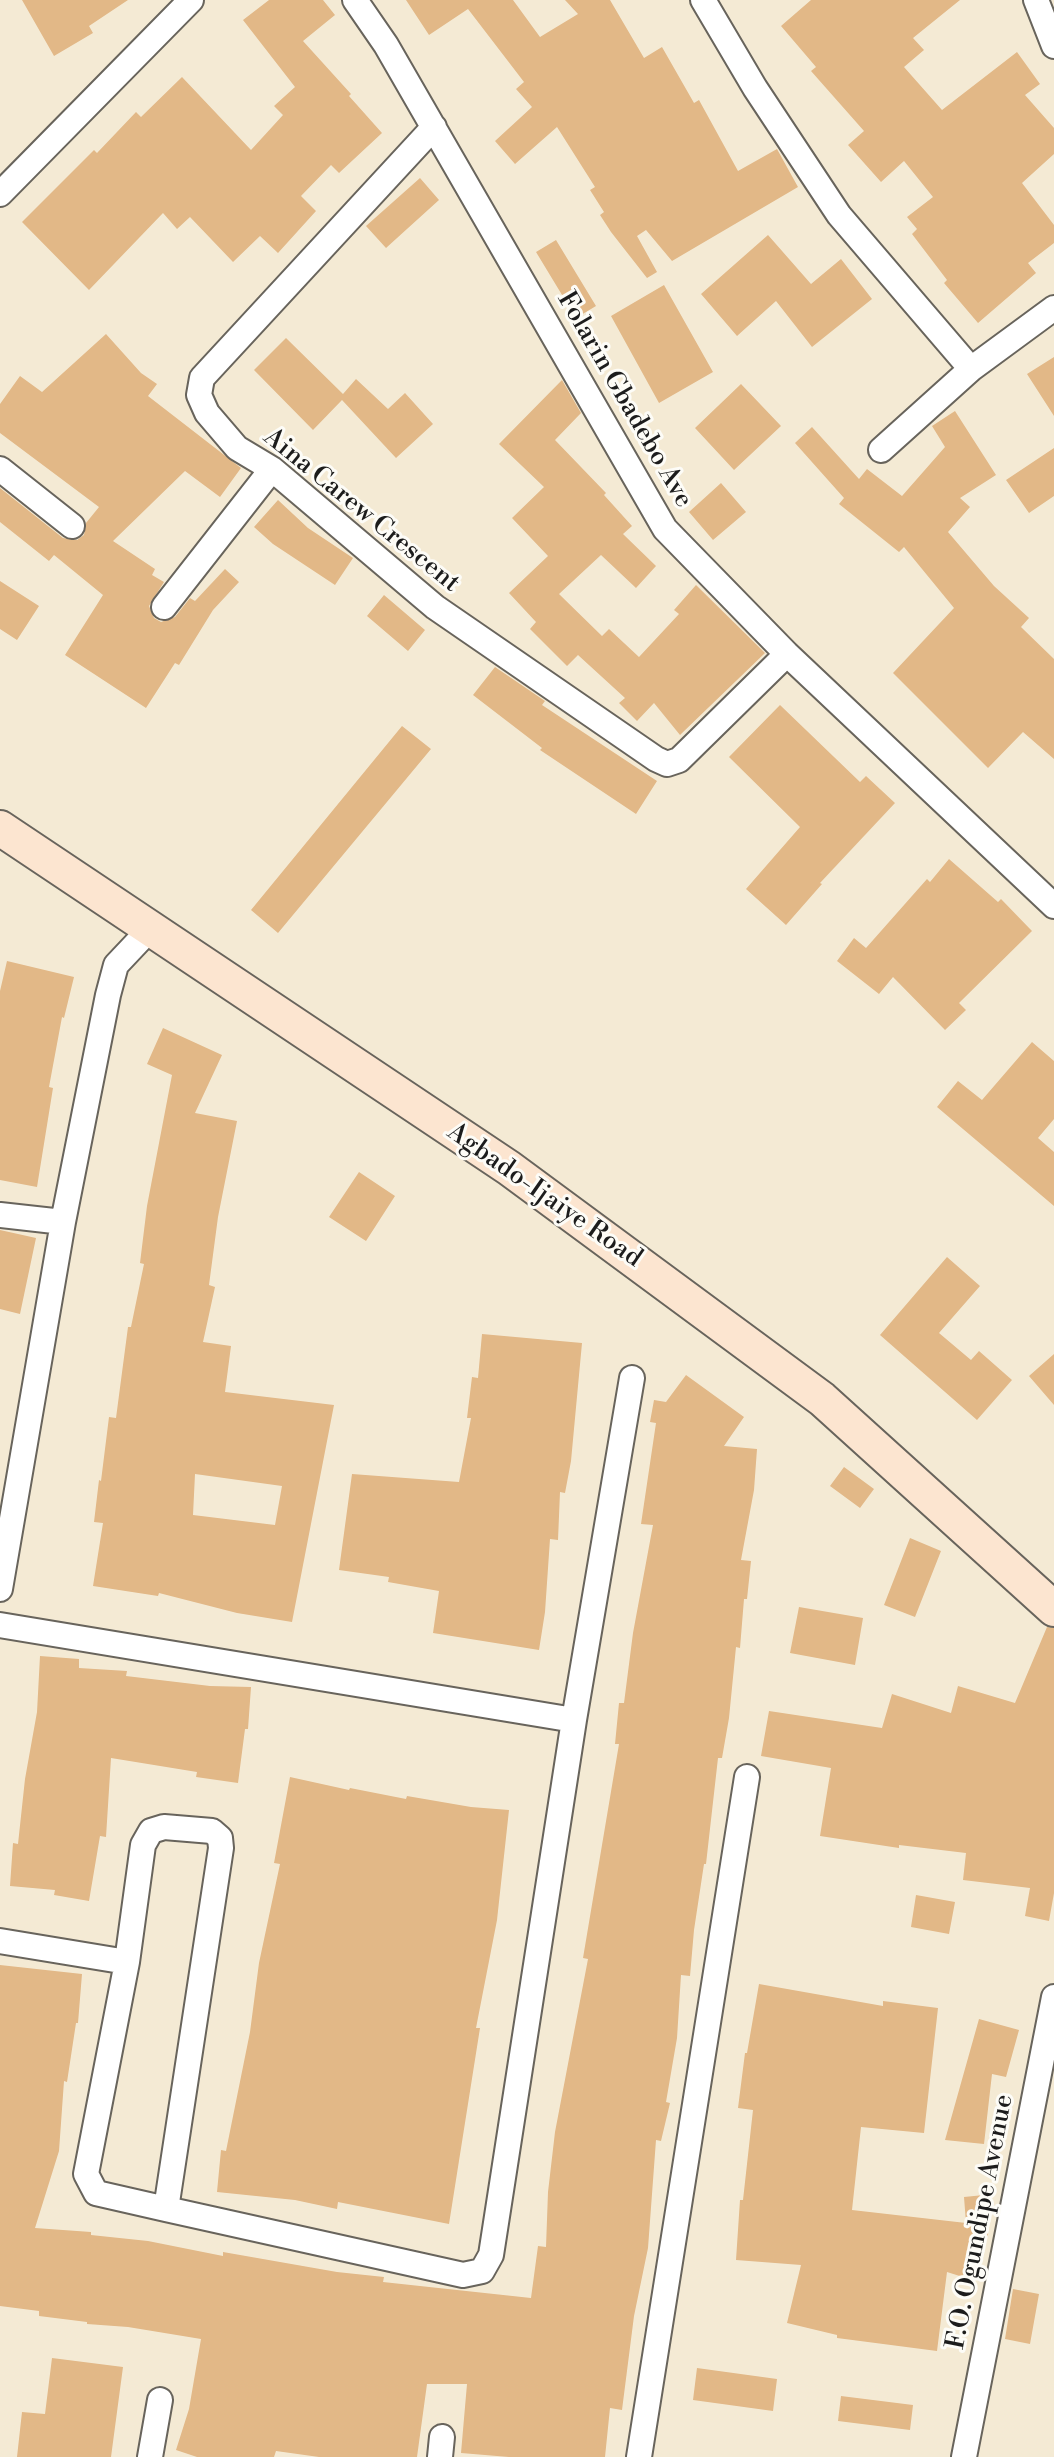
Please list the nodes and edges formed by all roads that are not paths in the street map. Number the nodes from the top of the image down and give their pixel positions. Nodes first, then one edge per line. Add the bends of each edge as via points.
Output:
1 (191, 0) edge
2 (355, 0) edge
3 (703, 0) edge
4 (1036, 0) edge
5 (1054, 46) edge
6 (434, 127) junction
7 (0, 194) edge
8 (1054, 308) edge
9 (971, 369) junction
10 (881, 450) dead end
11 (0, 469) edge
12 (272, 469) junction
13 (72, 526) dead end
14 (164, 607) dead end
15 (787, 654) junction
16 (0, 828) edge
17 (1054, 906) edge
18 (150, 929) junction
19 (0, 1215) edge
20 (63, 1222) junction
21 (632, 1378) dead end
22 (0, 1589) edge
23 (1054, 1609) edge
24 (0, 1625) edge
25 (574, 1720) junction
26 (747, 1777) dead end
27 (0, 1941) edge
28 (127, 1962) junction
29 (1054, 1997) edge
30 (166, 2209) junction
31 (160, 2400) dead end
32 (150, 2457) edge
33 (639, 2457) edge
34 (964, 2457) edge

1 - 7 street
2 - 6 street, Folarin Gbadebo Ave
3 - 9 street via 839,215
4 - 5 street
6 - 12 street, Aina Carew Crescent via 202,378 199,395 207,413 237,448
6 - 15 street, Folarin Gbadebo Ave via 665,529
8 - 9 street
9 - 10 street
11 - 13 street
12 - 14 street
12 - 15 street, Aina Carew Crescent via 435,607 667,764 679,760
15 - 17 street, Folarin Gbadebo Ave
16 - 18 street, Agbado-Ijaiye Road
18 - 20 street via 116,965
18 - 23 street, Agbado-Ijaiye Road via 509,1168 822,1399
19 - 20 street
20 - 22 street
21 - 25 street
24 - 25 street
25 - 30 street via 491,2255 482,2271 463,2275
26 - 33 street
27 - 28 street
28 - 30 street via 86,2174 96,2193
28 - 30 street via 143,1845 151,1831 212,1831 221,1848
29 - 34 street, F.O. Ogundipe Avenue
31 - 32 street

